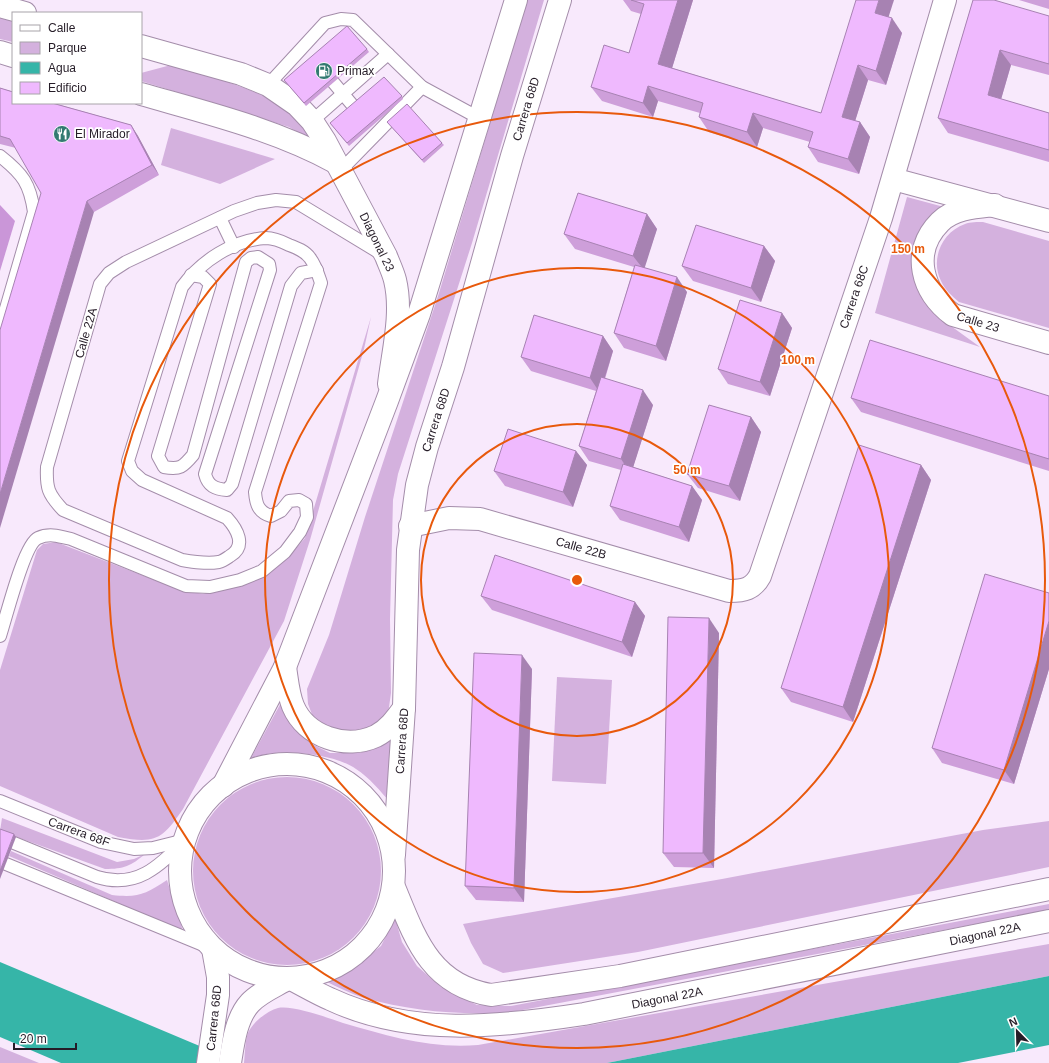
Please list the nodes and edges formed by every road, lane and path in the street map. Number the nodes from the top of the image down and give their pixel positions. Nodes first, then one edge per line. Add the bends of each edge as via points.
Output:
1 (516, 0) edge
2 (560, 0) edge
3 (945, 0) edge
4 (0, 6) edge
5 (21, 12) edge
6 (142, 46) edge
7 (0, 52) edge
8 (169, 54) junction
9 (388, 54) junction
10 (12, 56) edge
11 (142, 61) edge
12 (334, 82) edge
13 (268, 85) junction
14 (422, 87) junction
15 (142, 94) edge
16 (343, 94) junction
17 (354, 106) edge
18 (479, 118) junction
19 (312, 121) junction
20 (0, 156) edge
21 (338, 166) junction
22 (893, 178) junction
23 (995, 205) junction
24 (220, 218) junction
25 (1049, 222) edge
26 (234, 246) junction
27 (386, 256) junction
28 (317, 270) junction
29 (191, 275) junction
30 (0, 329) edge
31 (1049, 343) edge
32 (387, 401) junction
33 (410, 526) junction
34 (751, 588) joint
35 (0, 636) edge
36 (285, 666) junction
37 (404, 708) junction
38 (223, 786) junction
39 (0, 801) edge
40 (185, 840) junction
41 (14, 843) edge
42 (394, 855) junction
43 (6, 864) edge
44 (394, 887) junction
45 (1049, 890) edge
46 (1049, 921) edge
47 (213, 949) junction
48 (290, 978) junction
49 (210, 1053) edge
50 (232, 1055) edge

1 - 18 street
2 - 33 street, Carrera 68D via 512,156 453,367 427,447
3 - 22 street, Carrera 68C
4 - 5 street
6 - 8 street, Diagonal 23
7 - 10 street
8 - 11 street
8 - 13 street, Diagonal 23 via 241,74
9 - 13 lane via 353,20 341,19 325,24 306,50
9 - 14 lane
9 - 16 lane
12 - 16 lane
13 - 19 street, Diagonal 23 via 297,105
14 - 18 lane
14 - 21 lane via 374,129
15 - 21 street via 260,129 304,146
16 - 17 lane
16 - 19 lane
18 - 32 street via 419,314
19 - 21 street, Diagonal 23
20 - 30 lane via 17,169 28,186 34,212
21 - 27 street, Diagonal 23
22 - 23 street, Calle 23
22 - 34 street, Carrera 68C via 760,576
23 - 25 street, Calle 23
23 - 31 street, Calle 23 via 963,209 940,221 927,239 923,250 922,262 930,291 940,305 953,315
24 - 26 lane
24 - 27 lane, Calle 22A via 257,203 276,200 296,202
24 - 29 lane, Calle 22A via 126,262 109,273 100,284 47,467 46,485 52,499 63,510 182,560 200,563 221,562 237,552 240,543 236,528 227,518 142,480 132,471 128,461 182,287
26 - 28 lane via 267,238 282,242 300,249 309,256
26 - 29 lane via 210,259
27 - 32 street, Diagonal 23 via 395,279 397,294 397,318
28 - 29 lane via 301,273 291,286 232,484 226,490 216,489 207,481 205,474 270,270 269,264 258,257 246,262 193,455 185,465 176,469 164,467 158,456 210,284 203,277
28 - 35 lane via 321,283 255,492 256,504 263,513 271,516 281,512 289,501 299,500 306,504 307,517 300,532 285,552 262,571 240,580 210,587 186,586 71,539 51,534 36,538 27,551
32 - 36 street
33 - 34 street, Calle 22B via 449,518 480,519 729,591
33 - 37 street, Carrera 68D
36 - 37 street via 293,706 304,722 319,735 338,741 357,742 376,736 392,725
36 - 38 street
37 - 42 street, Carrera 68D
38 - 40 street via 200,810
38 - 42 street via 250,771 282,764 312,767 343,779 367,799 385,826
39 - 40 lane, Carrera 68F via 101,842 134,849 153,848
40 - 41 lane via 162,864 142,876 125,881 97,877
40 - 47 street via 180,871 183,895 198,931
42 - 44 street
43 - 47 lane
44 - 45 street via 417,941 439,971 474,993 491,996 620,976
44 - 48 street via 386,913 376,931 352,956 328,970
46 - 48 street, Diagonal 22A via 584,1014 522,1024 463,1027 394,1020 330,1000
47 - 48 street via 236,965 262,975
47 - 49 street, Carrera 68D via 218,982
48 - 50 street, Carrera 68D via 249,1004 244,1011

